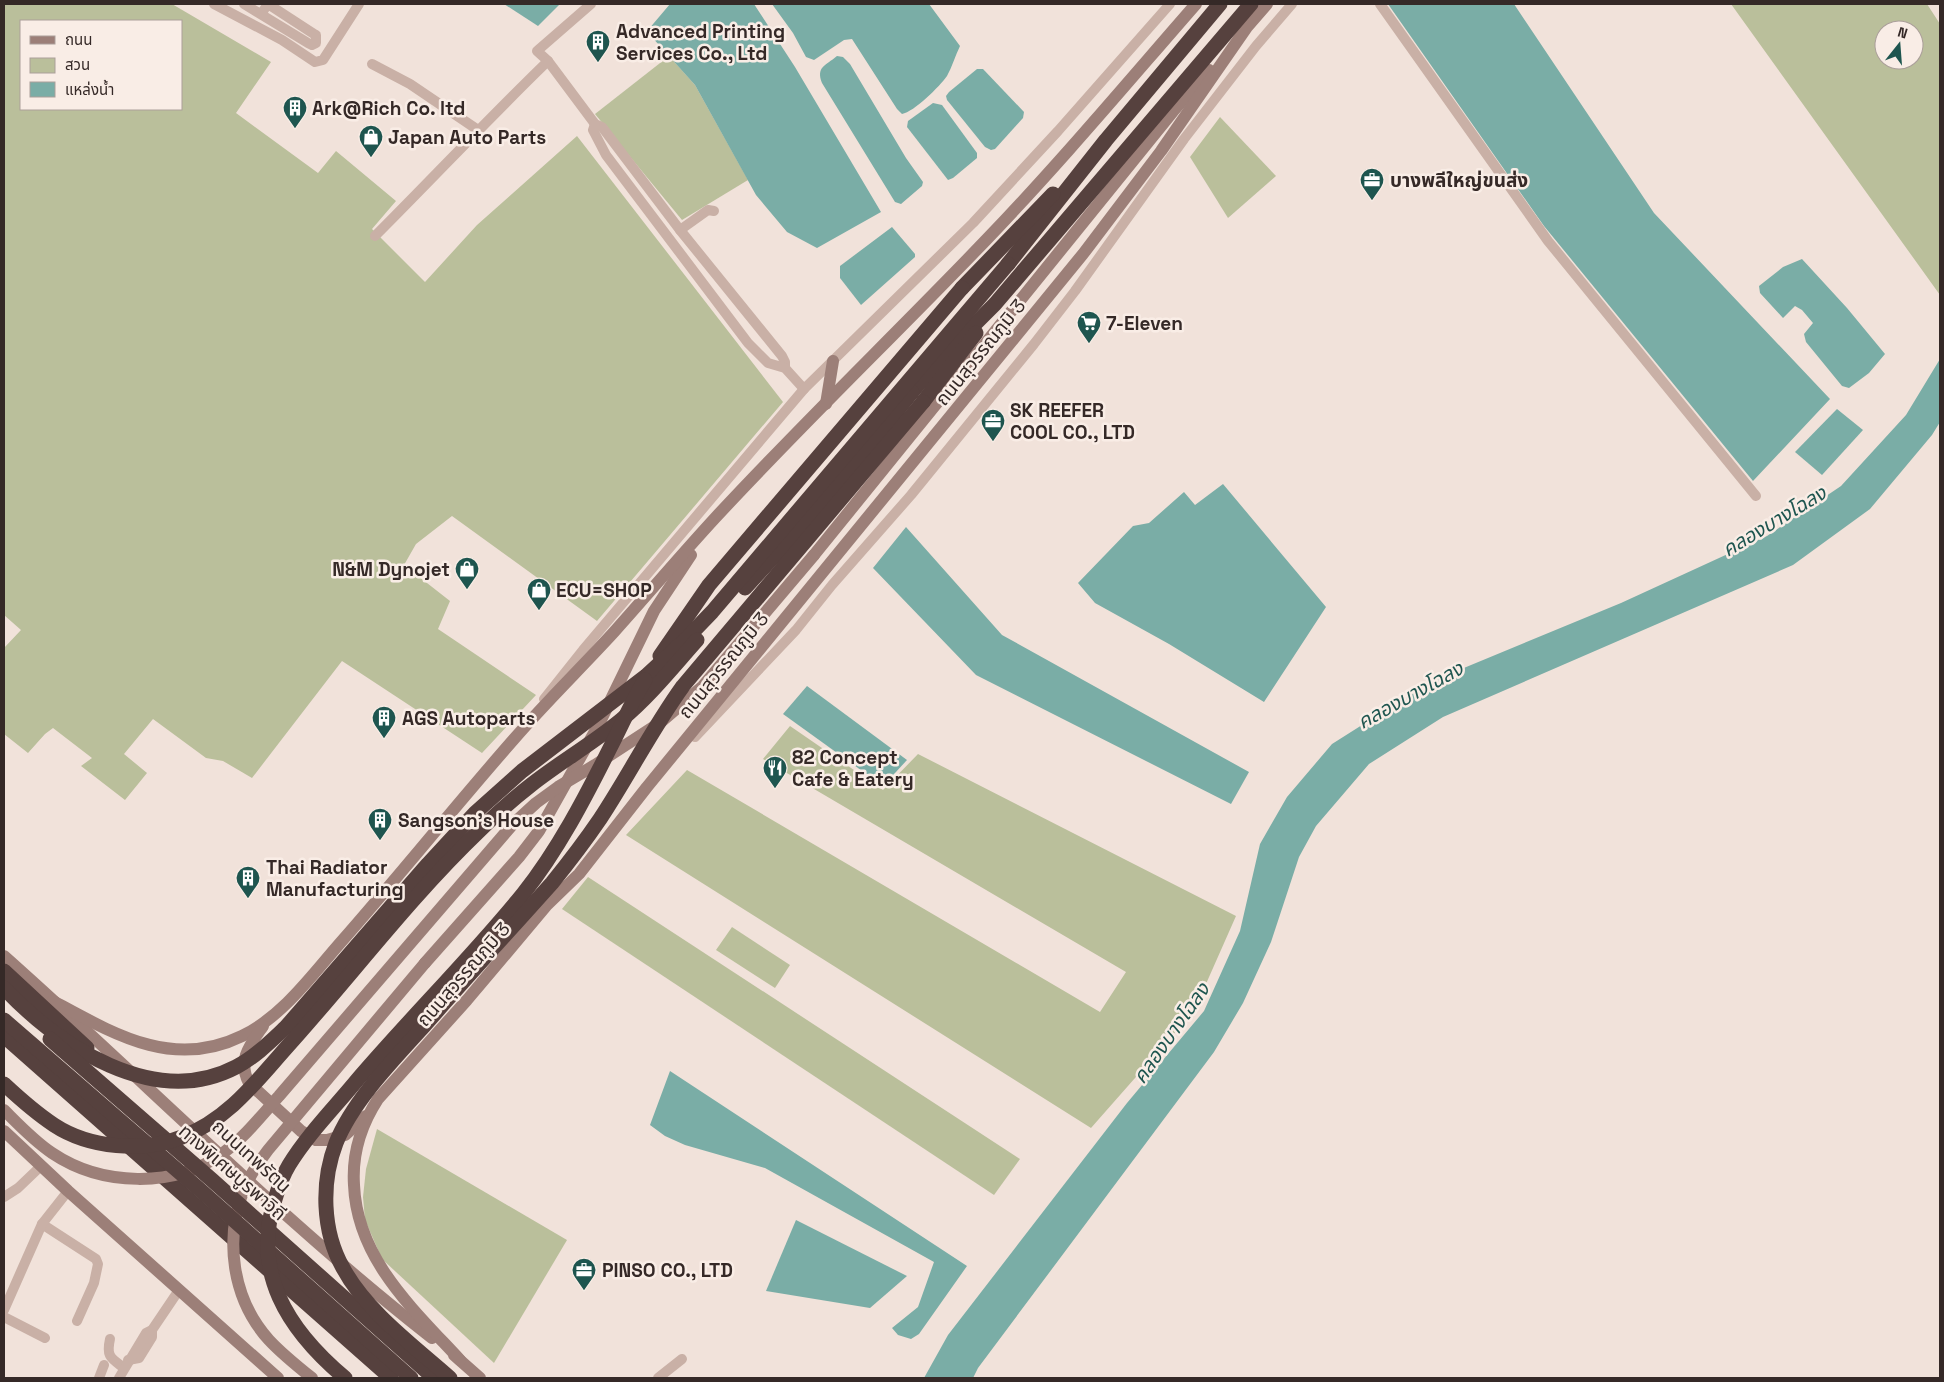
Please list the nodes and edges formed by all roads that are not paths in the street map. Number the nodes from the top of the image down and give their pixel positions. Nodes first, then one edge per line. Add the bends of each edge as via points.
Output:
1 (214, 4) edge
2 (244, 4) edge
3 (268, 4) edge
4 (359, 4) edge
5 (591, 4) edge
6 (1170, 4) edge
7 (1196, 4) edge
8 (1220, 4) edge
9 (1252, 4) edge
10 (1267, 4) edge
11 (1292, 4) edge
12 (1380, 4) edge
13 (261, 14) junction
14 (1247, 27) junction
15 (548, 61) junction
16 (372, 64) dead end
17 (596, 124) junction
18 (478, 130) junction
19 (1106, 140) junction
20 (714, 211) dead end
21 (680, 230) junction
22 (375, 236) dead end
23 (995, 304) junction
24 (832, 361) junction
25 (785, 368) junction
26 (804, 389) junction
27 (826, 404) junction
28 (1756, 496) dead end
29 (718, 515) junction
30 (515, 738) junction
31 (647, 786) junction
32 (4, 956) edge
33 (4, 971) edge
34 (4, 988) edge
35 (4, 998) edge
36 (53, 1000) junction
37 (4, 1020) edge
38 (266, 1022) junction
39 (4, 1036) edge
40 (108, 1066) junction
41 (4, 1084) edge
42 (4, 1110) edge
43 (369, 1112) junction
44 (4, 1131) edge
45 (41, 1166) junction
46 (68, 1191) junction
47 (4, 1197) edge
48 (42, 1224) junction
49 (179, 1290) junction
50 (4, 1310) edge
51 (4, 1317) edge
52 (78, 1322) dead end
53 (45, 1338) dead end
54 (110, 1339) dead end
55 (682, 1359) dead end
56 (460, 1360) junction
57 (126, 1364) junction
58 (104, 1365) dead end
59 (99, 1378) edge
60 (119, 1378) edge
61 (278, 1378) edge
62 (312, 1378) edge
63 (345, 1378) edge
64 (391, 1378) edge
65 (411, 1378) edge
66 (435, 1378) edge
67 (450, 1378) edge
68 (480, 1378) edge
69 (658, 1378) edge

1 - 4 street via 282,40 315,62 323,60
2 - 13 street
3 - 13 street
3 - 13 street via 316,35 316,42 310,44
5 - 15 street via 537,51
6 - 24 street via 973,223
7 - 27 main road via 988,238
8 - 19 highway
9 - 23 highway
10 - 14 main road, ถนนสุวรรณภูมิ 3
11 - 31 street via 1184,139 1075,291 917,488 796,630
12 - 28 street via 1548,241
14 - 31 main road, ถนนสุวรรณภูมิ 3 via 1084,254
14 - 42 main road, bridge via 1175,109 722,664 691,696 646,732 536,802 513,824 239,1141 208,1163 169,1176 107,1177 53,1154
15 - 17 street
15 - 18 street
16 - 18 street via 410,84
17 - 21 street via 602,127
17 - 25 street via 593,130 606,155 748,343 768,363
18 - 22 street
19 - 40 highway, bridge via 1008,264 712,612 646,676 522,771 475,813 267,1045 235,1068 190,1080 158,1080
19 - 63 highway, bridge via 956,295 709,585 643,683 600,768 545,864 503,917 376,1057 288,1167 268,1226 268,1262 292,1322 320,1356
20 - 21 street via 708,210
21 - 25 street via 782,356
23 - 41 highway, bridge via 936,363 822,504 660,682 622,719 532,784 479,831 418,895 298,1036 222,1116 181,1138 137,1148 109,1145 55,1126
23 - 67 highway, bridge via 923,402 683,686 664,711 578,850 384,1071 336,1142 329,1164 326,1208 333,1244 342,1266 375,1309
24 - 26 street
24 - 27 main road
25 - 26 street
26 - 30 street via 560,677
27 - 29 main road
29 - 30 main road
29 - 62 main road, bridge via 654,612 598,726 539,832 268,1150 244,1190 235,1219 232,1248 242,1296 268,1339
30 - 38 main road via 298,992
31 - 43 main road, ถนนสุวรรณภูมิ 3 via 579,874 547,905
32 - 36 main road, ถนนเทพรัตน
33 - 40 highway, bridge
34 - 40 highway, bridge via 45,1026
35 - 66 highway, ทางพิเศษบูรพาวิถี, bridge
36 - 38 main road via 124,1037 168,1049 190,1050 221,1044
36 - 56 main road, ถนนเทพรัตน via 193,1131 375,1293
37 - 65 highway, ทางพิเศษบูรพาวิถี, bridge
38 - 43 main road via 245,1056 244,1073 249,1083 301,1131 316,1140 336,1139 345,1136
39 - 64 highway
43 - 56 main road, ถนนสุวรรณภูมิ 3 via 353,1166 354,1199 360,1228 387,1277
44 - 45 main road
45 - 46 main road
45 - 47 street
46 - 48 street
46 - 49 main road
48 - 50 street
48 - 52 street via 96,1259 98,1264
49 - 57 street
49 - 61 main road
51 - 53 street
54 - 57 street via 110,1357
55 - 69 street
56 - 68 main road, ถนนเทพรัตน
57 - 60 street
58 - 59 street

